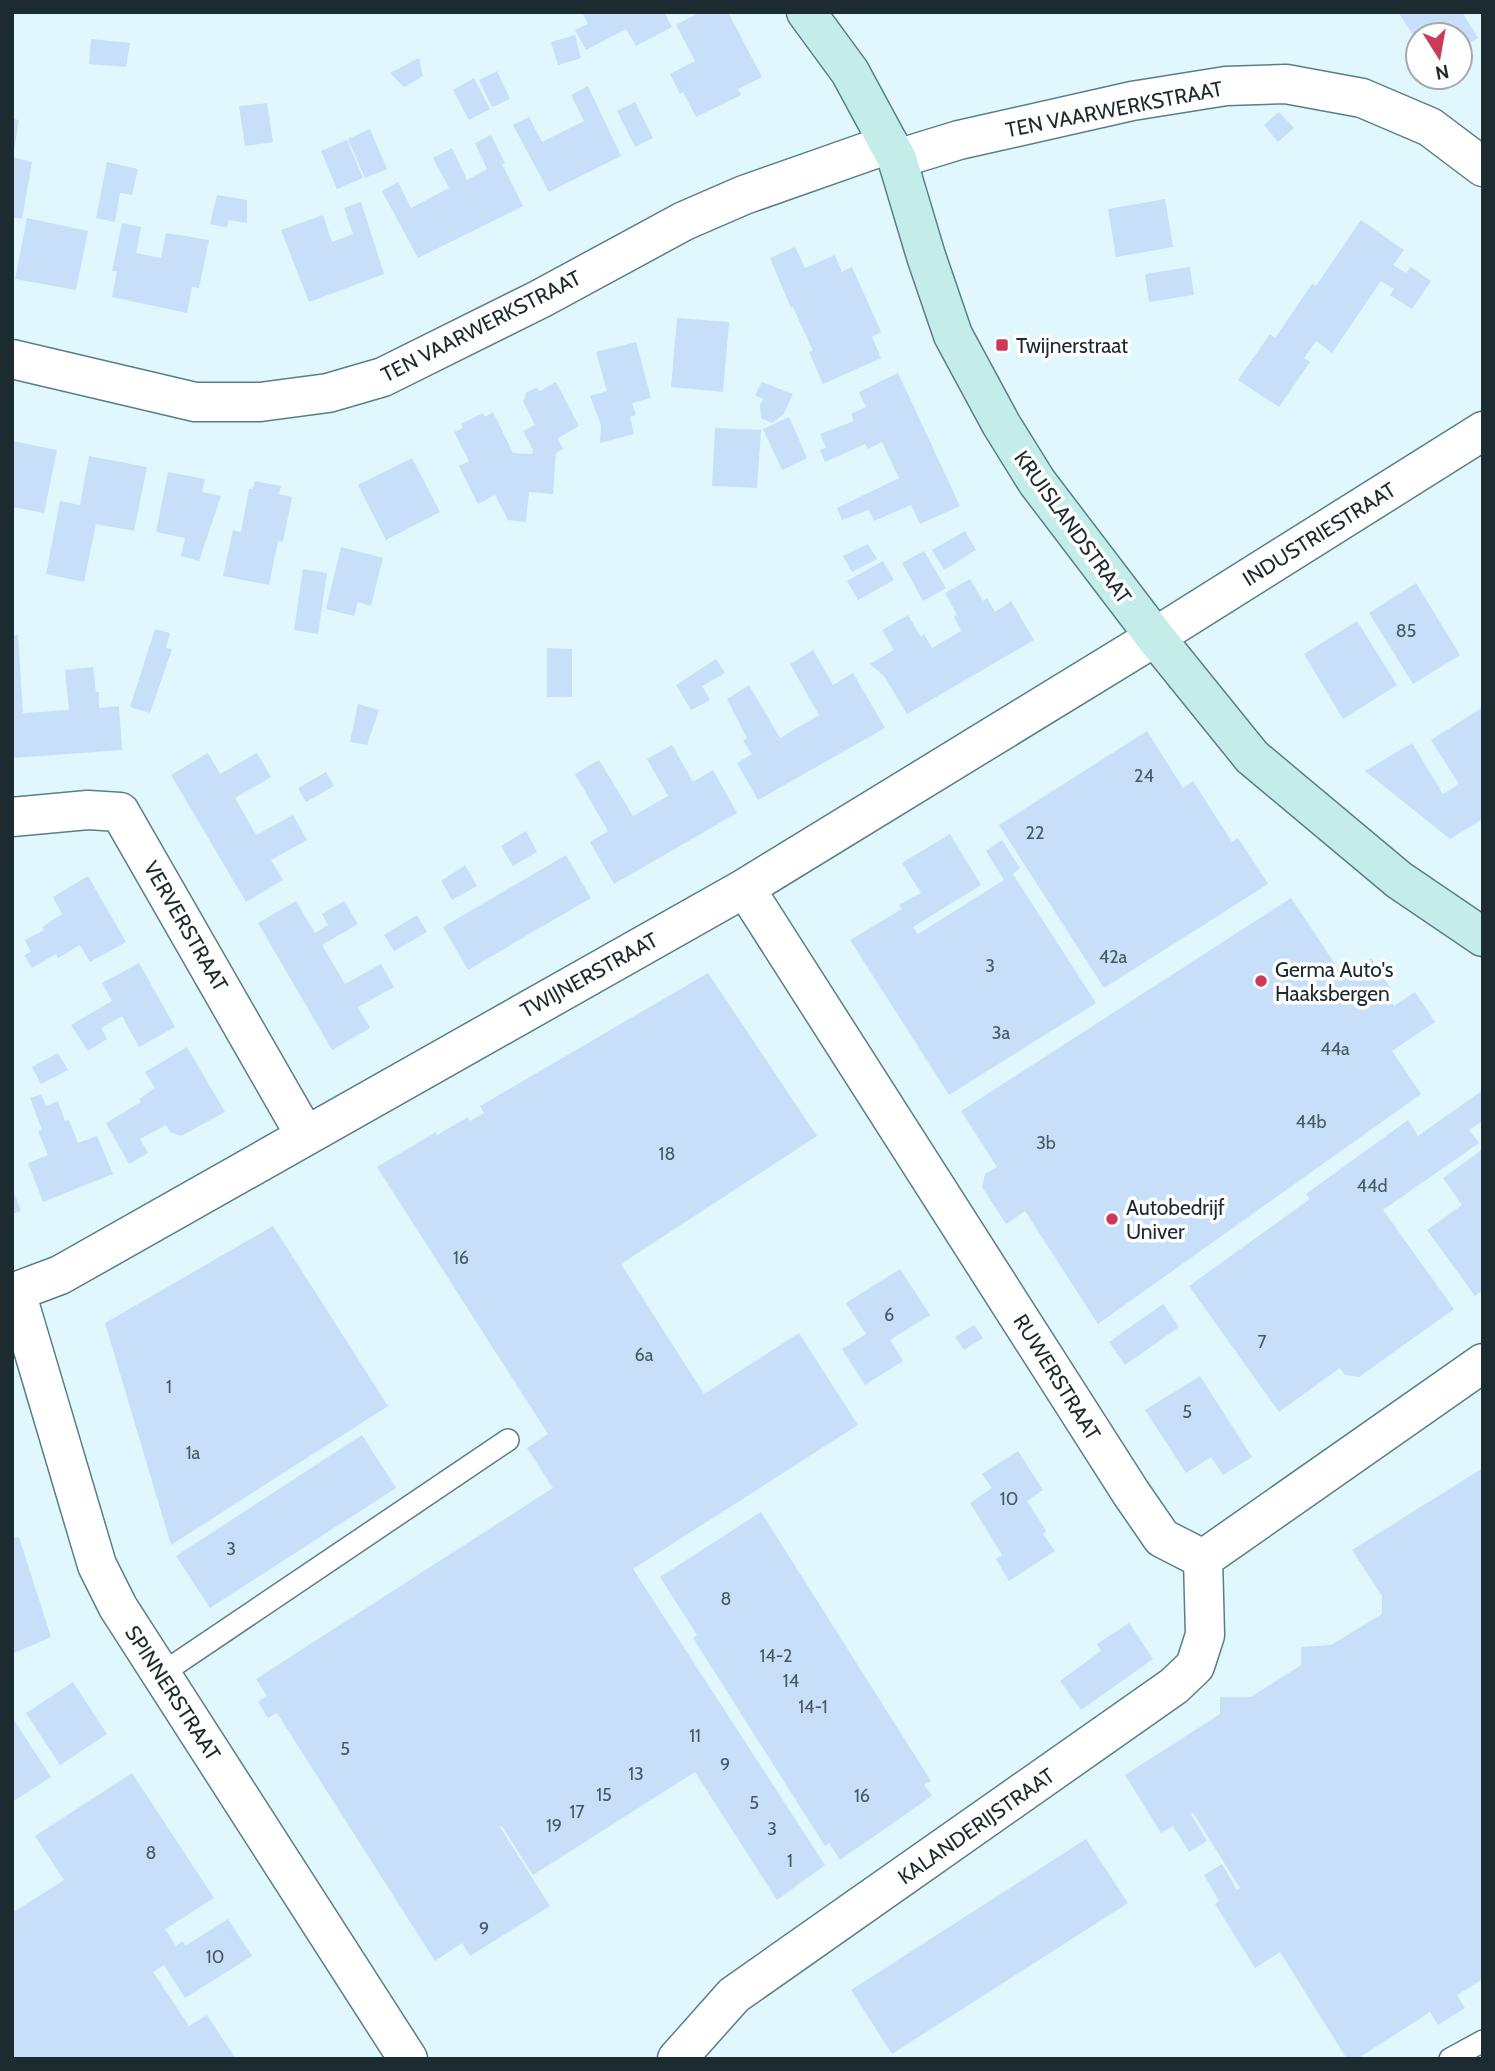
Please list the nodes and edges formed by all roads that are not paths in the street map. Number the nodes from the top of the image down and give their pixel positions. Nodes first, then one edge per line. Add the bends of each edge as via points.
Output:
1 (806, 12) edge
2 (892, 151) junction
3 (1483, 167) edge
4 (12, 359) edge
5 (1483, 431) edge
6 (1155, 637) junction
7 (12, 817) edge
8 (745, 888) junction
9 (1483, 937) edge
10 (305, 1135) junction
11 (14, 1292) edge
12 (1483, 1363) edge
13 (508, 1440) dead end
14 (1203, 1559) junction
15 (161, 1674) junction
16 (1483, 2041) edge
17 (408, 2059) edge
18 (677, 2059) edge
19 (1450, 2059) edge

1 - 2 street, KRUISLANDSTRAAT via 850,72
2 - 3 street, TEN VAARWERKSTRAAT via 959,141 1132,101 1226,86 1286,84 1362,97 1430,127
2 - 4 street, TEN VAARWERKSTRAAT via 744,195 684,221 383,377 328,393 260,402 195,402
2 - 6 street, KRUISLANDSTRAAT via 953,335 1000,424 1037,482
5 - 6 street, INDUSTRIESTRAAT
6 - 8 street, TWIJNERSTRAAT
6 - 9 street, KRUISLANDSTRAAT via 1252,757 1399,880
7 - 10 street, VERVERSTRAAT via 120,812
8 - 10 street, TWIJNERSTRAAT
8 - 14 street, RUWERSTRAAT via 1131,1493 1162,1538
10 - 11 street, TWIJNERSTRAAT via 60,1275
11 - 15 street, SPINNERSTRAAT via 97,1565
12 - 14 street
13 - 15 lane
14 - 18 street, KALANDERIJSTRAAT via 1205,1635 1195,1667 734,1995
15 - 17 street, SPINNERSTRAAT
16 - 19 lane

